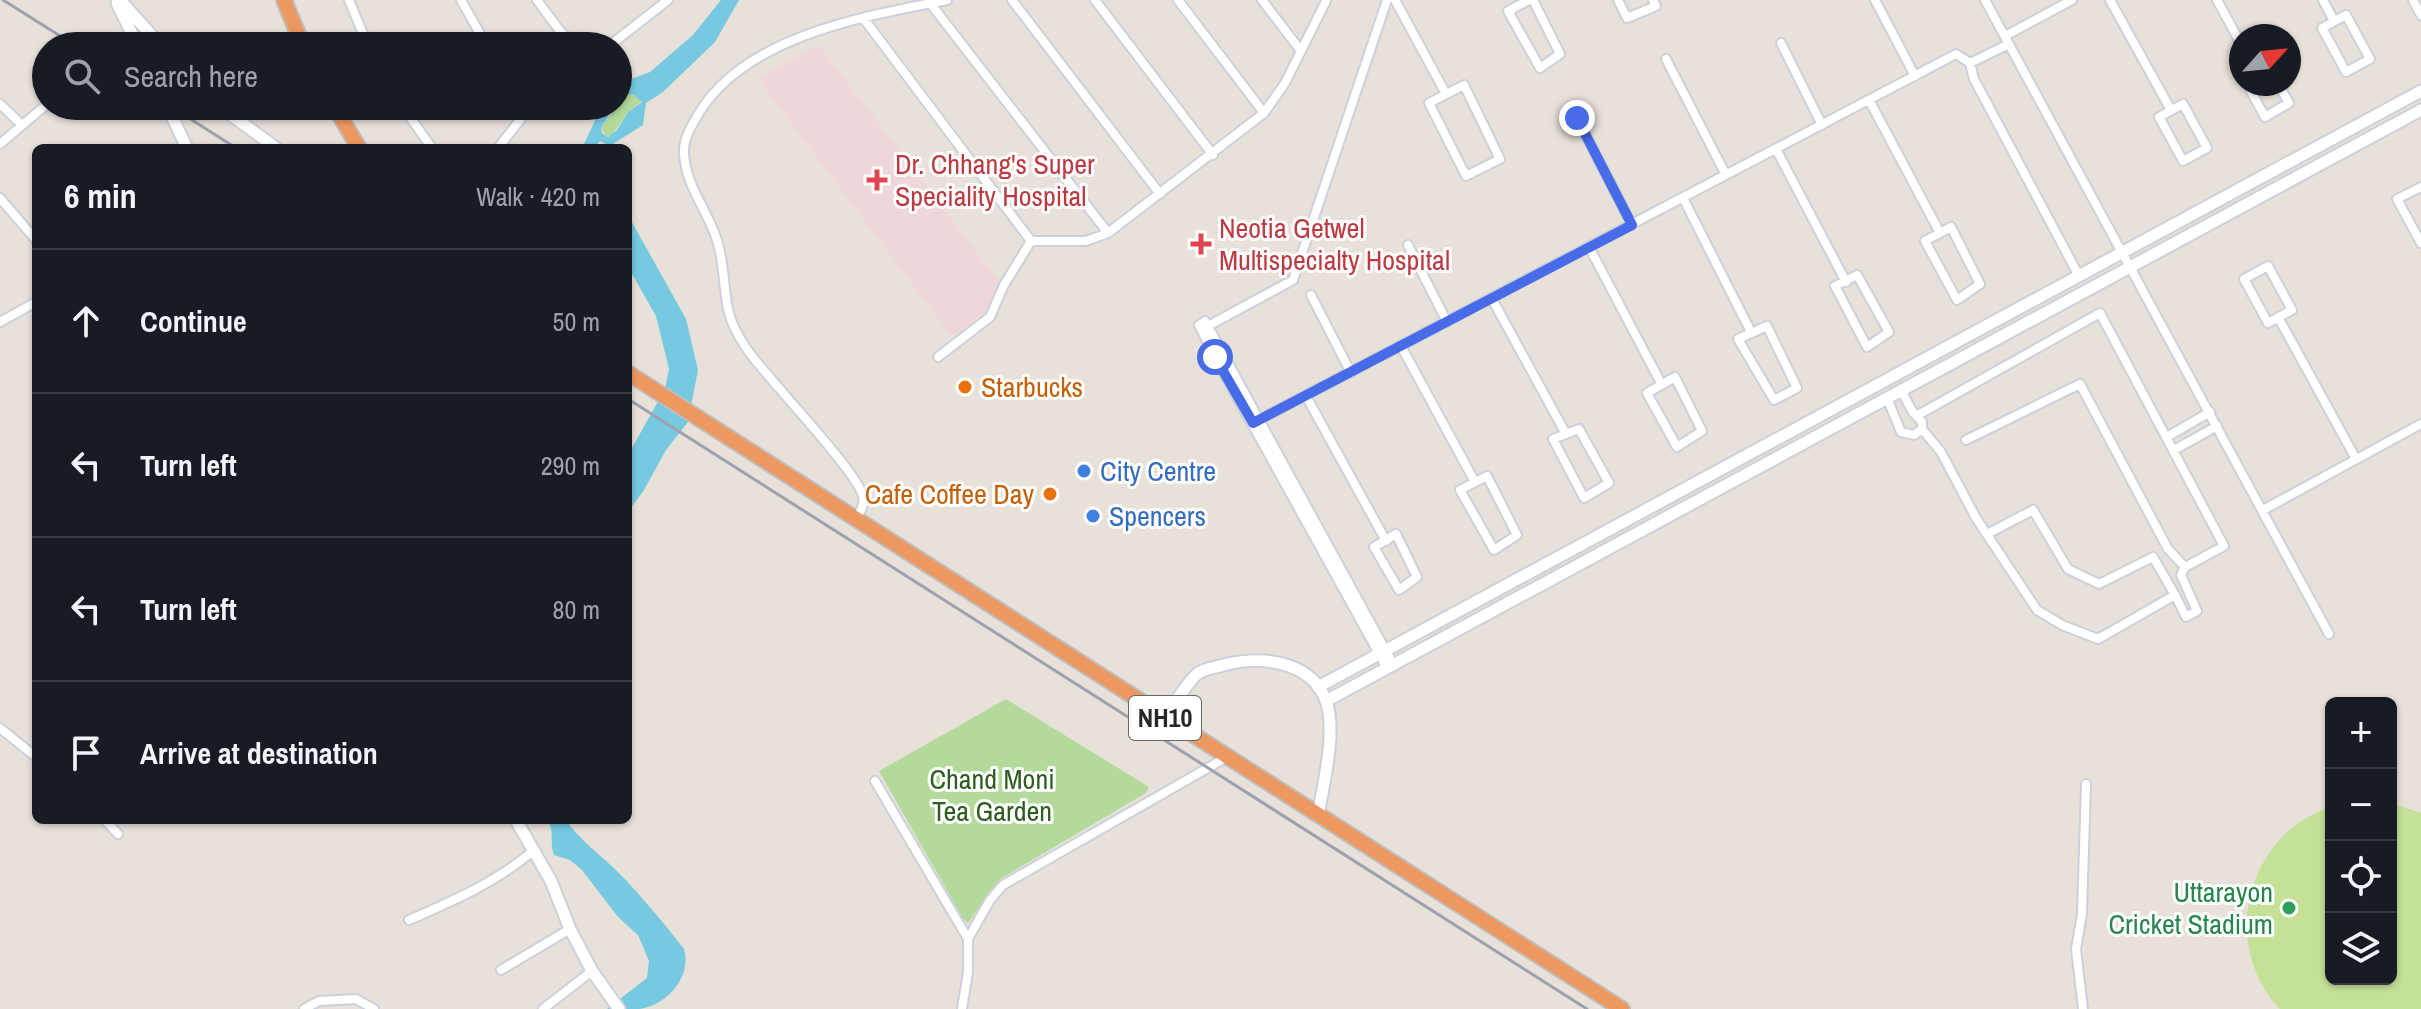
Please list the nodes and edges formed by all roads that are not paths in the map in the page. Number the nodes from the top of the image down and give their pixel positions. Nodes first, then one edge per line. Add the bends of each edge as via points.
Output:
1 (118, 0) edge
2 (284, 0) edge
3 (349, 0) edge
4 (461, 0) edge
5 (537, 0) edge
6 (668, 0) edge
7 (947, 0) edge
8 (1012, 0) edge
9 (1095, 0) edge
10 (1178, 0) edge
11 (1262, 0) edge
12 (1387, 0) edge
13 (1395, 0) edge
14 (1531, 0) edge
15 (1618, 0) edge
16 (1653, 0) edge
17 (1875, 0) edge
18 (1985, 0) edge
19 (2072, 0) edge
20 (2110, 0) edge
21 (2217, 0) edge
22 (2323, 0) edge
23 (2413, 0) edge
24 (1326, 1) edge
25 (930, 3) junction
26 (1519, 3) edge
27 (2055, 4) edge
28 (2421, 15) edge
29 (864, 19) junction
30 (2334, 21) junction
31 (2230, 24) edge
32 (132, 32) edge
33 (148, 32) edge
34 (297, 32) edge
35 (362, 32) edge
36 (479, 32) edge
37 (561, 32) edge
38 (627, 32) edge
39 (2007, 40) junction
40 (1781, 43) dead end
41 (1301, 51) junction
42 (1666, 59) dead end
43 (1970, 63) junction
44 (1915, 76) junction
45 (2421, 91) edge
46 (1446, 94) junction
47 (2254, 96) edge
48 (2285, 96) edge
49 (1869, 100) junction
50 (0, 104) edge
51 (2171, 110) junction
52 (2421, 110) edge
53 (1264, 113) junction
54 (32, 117) edge
55 (1577, 118) dead end
56 (174, 120) edge
57 (238, 120) edge
58 (342, 120) edge
59 (412, 120) edge
60 (520, 120) edge
61 (22, 125) junction
62 (1822, 125) junction
63 (0, 144) edge
64 (185, 144) edge
65 (271, 144) edge
66 (357, 144) edge
67 (429, 144) edge
68 (501, 144) edge
69 (1776, 149) junction
70 (1213, 155) junction
71 (1726, 175) junction
72 (2421, 187) edge
73 (1160, 194) junction
74 (0, 198) edge
75 (1683, 198) junction
76 (1632, 225) junction
77 (1108, 233) junction
78 (1940, 233) junction
79 (32, 235) edge
80 (1031, 241) junction
81 (2421, 243) edge
82 (1408, 245) dead end
83 (1589, 247) junction
84 (2122, 252) junction
85 (2130, 267) junction
86 (2079, 276) junction
87 (1846, 282) junction
88 (1311, 295) dead end
89 (1492, 299) junction
90 (32, 304) edge
91 (2278, 317) junction
92 (0, 322) edge
93 (1447, 322) junction
94 (1751, 332) junction
95 (1401, 346) junction
96 (938, 357) dead end
97 (1351, 373) junction
98 (634, 377) edge
99 (1662, 385) junction
100 (1901, 390) junction
101 (1306, 396) junction
102 (1887, 398) junction
103 (2210, 412) junction
104 (1918, 415) junction
105 (1256, 422) junction
106 (2421, 424) edge
107 (2217, 426) junction
108 (1922, 429) junction
109 (1566, 434) junction
110 (2167, 437) junction
111 (1966, 440) dead end
112 (2174, 450) junction
113 (2356, 459) junction
114 (1475, 482) junction
115 (2263, 510) junction
116 (856, 519) junction
117 (1987, 534) junction
118 (1386, 541) junction
119 (2185, 567) junction
120 (2175, 595) junction
121 (2329, 634) dead end
122 (1383, 653) junction
123 (1390, 666) junction
124 (1318, 687) junction
125 (1326, 701) junction
126 (1164, 718) junction
127 (0, 728) edge
128 (32, 754) edge
129 (1227, 757) junction
130 (875, 781) dead end
131 (2086, 784) dead end
132 (1318, 816) junction
133 (109, 824) edge
134 (518, 824) edge
135 (118, 834) dead end
136 (534, 850) junction
137 (409, 920) dead end
138 (570, 929) junction
139 (968, 939) junction
140 (501, 970) dead end
141 (592, 971) junction
142 (304, 1009) edge
143 (374, 1009) edge
144 (543, 1009) edge
145 (619, 1009) edge
146 (962, 1009) edge
147 (1622, 1009) edge
148 (2083, 1009) edge

1 - 32 street
1 - 33 street
2 - 34 highway
3 - 35 street
4 - 36 street
5 - 37 street
6 - 38 street
7 - 25 street
8 - 73 street
9 - 70 street
10 - 53 street
11 - 41 street
12 - 105 street via 1293,280 1208,326 1205,321 1199,325
13 - 46 street
14 - 26 street
14 - 26 street via 1560,54 1540,68 1508,11
15 - 16 street via 1627,18 1656,6
17 - 44 street
18 - 39 street
19 - 27 street
20 - 51 street
21 - 31 street
22 - 30 street
23 - 28 street
24 - 41 street
25 - 29 street
25 - 77 street
27 - 39 street
29 - 80 street
29 - 116 street via 795,39 724,81 691,127 684,149 694,191 716,235 733,327 860,490 863,502
30 - 30 street via 2322,28 2346,72 2370,59 2346,15
39 - 43 street
39 - 84 street
40 - 62 street
41 - 53 street
42 - 71 street
43 - 44 street via 1956,54
43 - 86 street
44 - 49 street
45 - 84 street
46 - 46 street via 1429,103 1466,176 1500,159 1464,85
47 - 48 street via 2265,117 2289,103
49 - 62 street
49 - 78 street
50 - 61 street
51 - 51 street via 2159,117 2183,161 2207,148 2183,104
52 - 85 street
53 - 70 street
54 - 61 street
55 - 76 street
56 - 64 street
57 - 65 street
58 - 66 highway
59 - 67 street
60 - 68 street
61 - 63 street
62 - 69 street
69 - 71 street
69 - 87 street
70 - 73 street
71 - 75 street
72 - 81 street via 2397,199
73 - 77 street
74 - 79 street
75 - 76 street
75 - 94 street
76 - 83 street
77 - 80 street via 1086,241
78 - 78 street via 1925,241 1957,300 1980,284 1951,227
80 - 96 street via 990,317
82 - 93 street
83 - 89 street
83 - 99 street
84 - 85 street
84 - 86 street
85 - 100 street
85 - 103 street
86 - 122 street
87 - 87 street via 1835,286 1867,347 1889,332 1857,275
88 - 97 street
89 - 93 street
89 - 109 street
90 - 92 street
91 - 91 street via 2292,310 2268,266 2244,279 2268,323
91 - 113 street
93 - 95 street
94 - 94 street via 1767,326 1797,388 1774,400 1738,339
95 - 97 street
95 - 114 street
97 - 101 street
98 - 116 highway, NH10
99 - 99 street via 1647,393 1677,447 1702,431 1675,377
100 - 102 street
100 - 104 street
101 - 105 street
101 - 118 street
102 - 108 street via 1901,432 1914,435
102 - 123 street
103 - 107 street
103 - 110 street
104 - 108 street
104 - 110 street via 2100,313
105 - 122 street
106 - 113 street
107 - 112 street
107 - 115 street
108 - 117 street via 1941,452
109 - 109 street via 1553,439 1584,498 1609,483 1579,429
110 - 112 street
111 - 119 street via 2080,384 2168,549
112 - 119 street via 2224,546
113 - 115 street
114 - 114 street via 1460,490 1494,550 1517,535 1487,476
115 - 121 street
116 - 126 highway, NH10
117 - 120 street via 2037,610 2098,639
117 - 120 street via 2033,510 2068,569 2099,584 2153,557
118 - 118 street via 1374,547 1399,590 1417,577 1396,534
119 - 120 street via 2181,575 2197,611 2186,617
122 - 123 street
122 - 124 street
123 - 125 street
124 - 125 street
124 - 126 street via 1289,667 1243,660 1199,672
125 - 132 street via 1328,737
126 - 129 highway, NH10
127 - 128 street
129 - 132 highway, NH10
129 - 139 street via 1010,879 990,900
130 - 139 street
131 - 148 street via 2076,949
132 - 147 highway, NH10
133 - 135 street
134 - 136 street
136 - 137 street via 513,869
136 - 138 street
138 - 140 street
138 - 141 street
139 - 146 street
141 - 144 street
141 - 145 street
142 - 143 street via 319,1001 356,999

